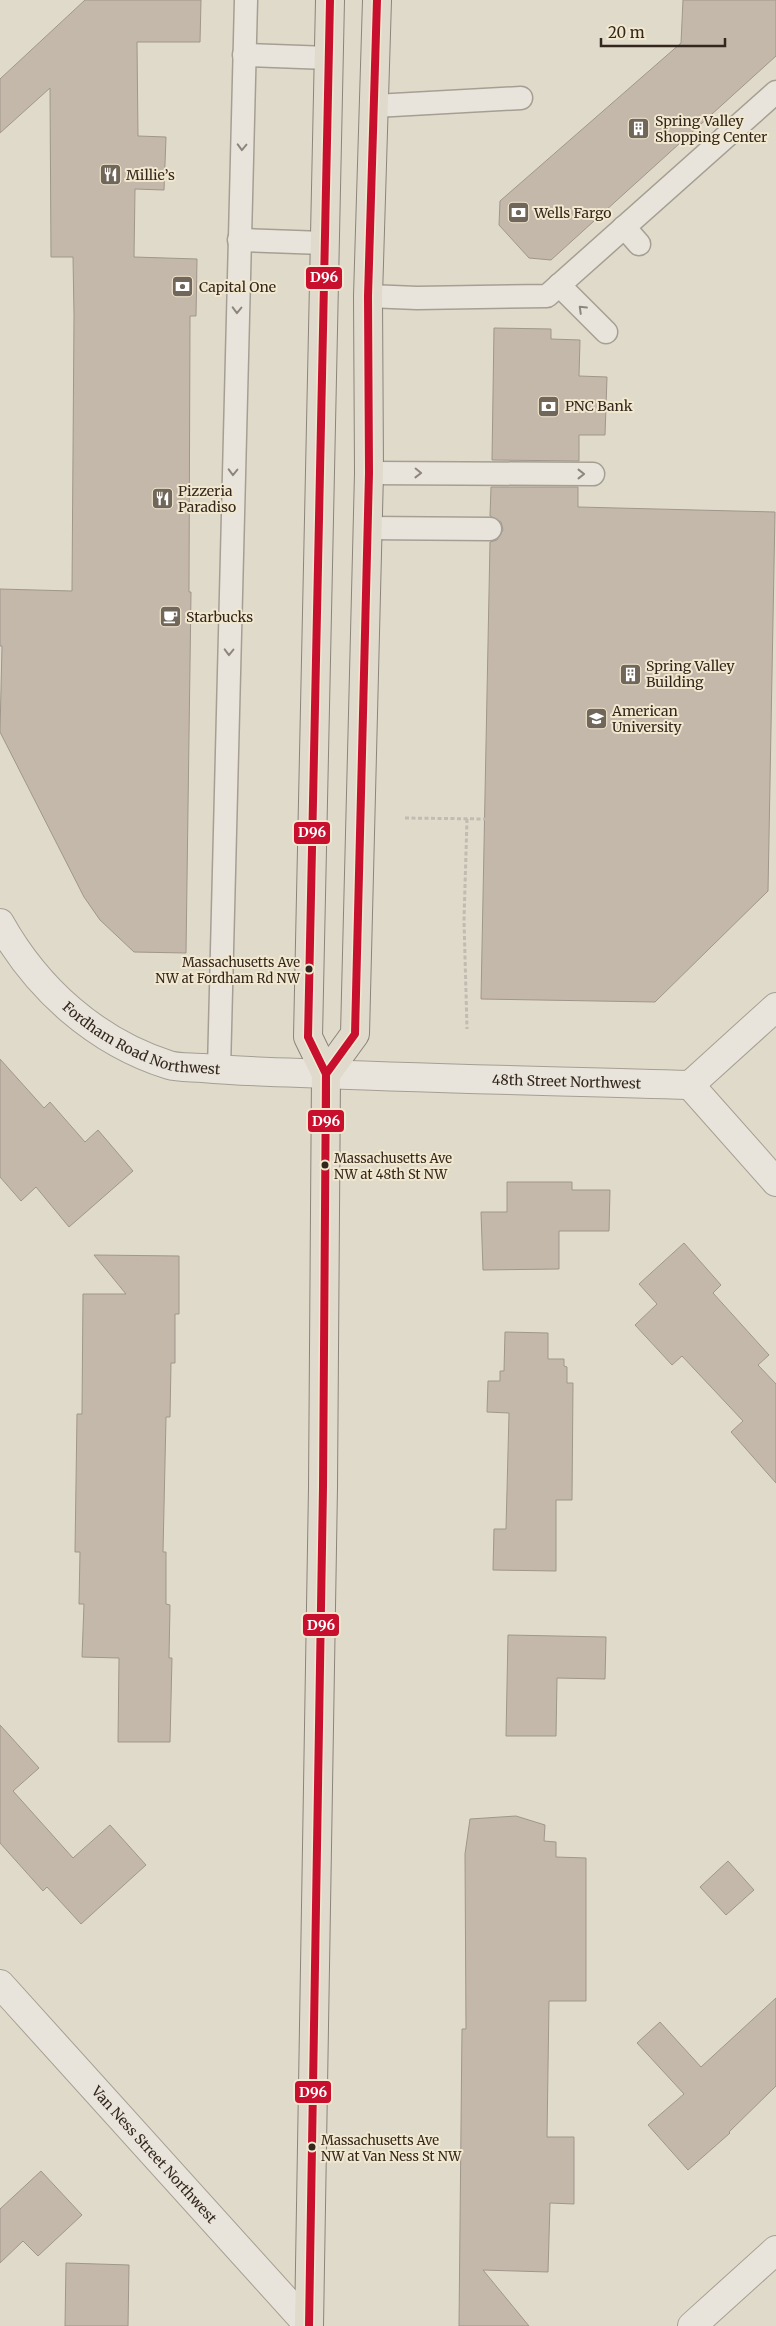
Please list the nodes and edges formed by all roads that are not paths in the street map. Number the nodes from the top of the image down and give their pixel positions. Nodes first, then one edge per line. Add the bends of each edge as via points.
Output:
1 (246, 0) edge
2 (330, 0) edge
3 (377, 0) edge
4 (244, 55) junction
5 (328, 58) junction
6 (776, 92) edge
7 (521, 98) dead end
8 (375, 106) junction
9 (239, 240) junction
10 (323, 243) junction
11 (559, 285) junction
12 (368, 296) junction
13 (606, 332) dead end
14 (369, 473) junction
15 (593, 474) dead end
16 (368, 528) junction
17 (490, 529) dead end
18 (0, 923) edge
19 (776, 1007) edge
20 (219, 1069) junction
21 (326, 1074) junction
22 (690, 1085) junction
23 (776, 1182) edge
24 (0, 1984) edge
25 (776, 2250) edge
26 (698, 2324) edge
27 (309, 2326) edge

1 - 4 lane
2 - 5 main road
3 - 8 main road
4 - 5 lane
4 -> 9 lane
5 - 10 main road
6 - 11 lane via 631,236
7 - 8 lane
8 - 12 main road
9 - 10 lane
9 -> 20 lane
10 - 21 main road via 308,1037
11 - 12 lane via 547,296
13 -> 11 lane
12 - 14 main road
14 -> 15 lane
14 - 16 main road
16 - 17 lane
16 - 21 main road via 355,1034
18 - 20 street, Fordham Road Northwest via 17,952 48,989 105,1036 171,1066
19 - 22 street
20 - 21 street, Fordham Road Northwest
21 - 22 street, 48th Street Northwest
21 - 27 main road via 323,1507
22 - 23 street
24 - 27 street, Van Ness Street Northwest
25 - 26 street

